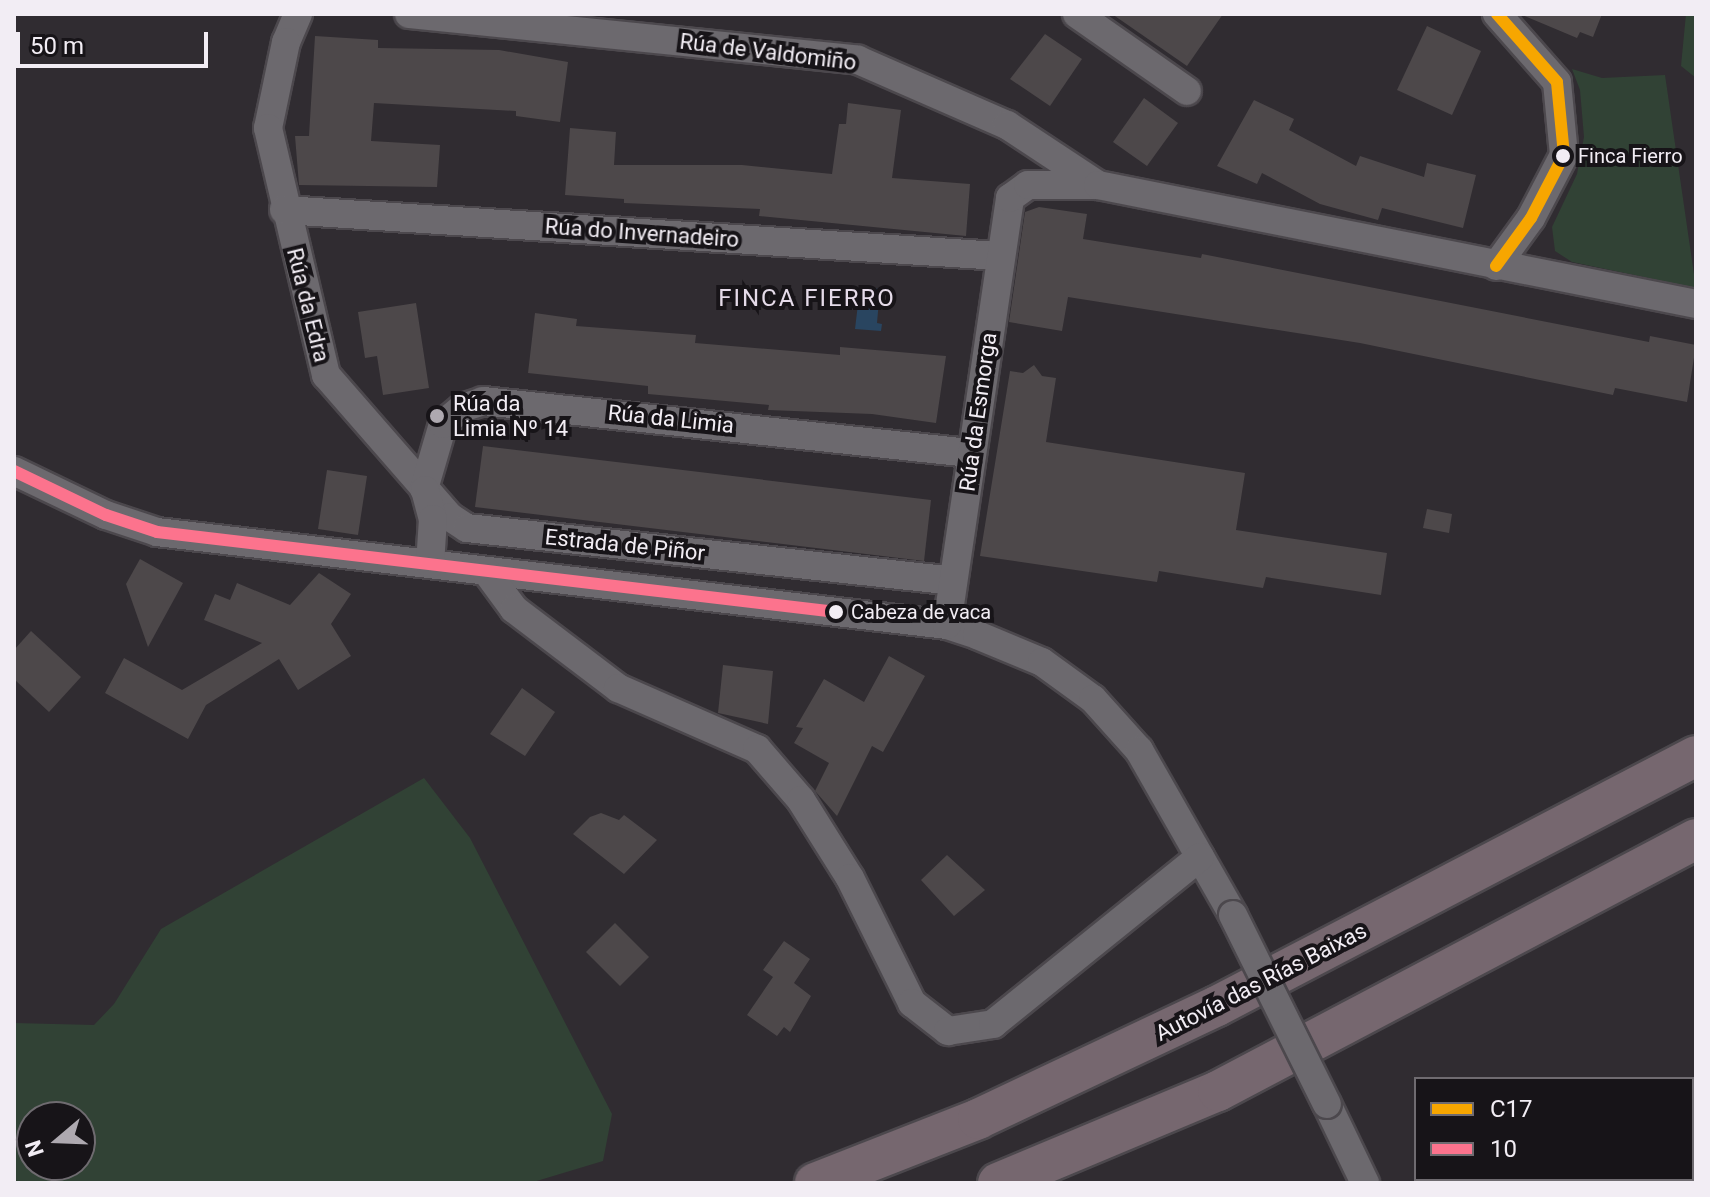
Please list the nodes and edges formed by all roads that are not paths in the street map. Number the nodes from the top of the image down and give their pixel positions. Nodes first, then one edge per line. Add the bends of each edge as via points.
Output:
1 (298, 14) edge
2 (409, 14) edge
3 (1077, 14) edge
4 (1497, 14) edge
5 (1187, 91) dead end
6 (1098, 185) junction
7 (1010, 198) joint
8 (284, 210) junction
9 (1000, 256) junction
10 (1496, 266) junction
11 (1696, 304) edge
12 (972, 453) junction
13 (14, 471) edge
14 (424, 489) junction
15 (430, 564) junction
16 (841, 569) junction
17 (486, 571) junction
18 (953, 581) junction
19 (836, 612) junction
20 (947, 625) junction
21 (1696, 756) edge
22 (1696, 839) edge
23 (1200, 857) junction
24 (815, 1183) edge
25 (998, 1183) edge
26 (1365, 1183) edge

1 - 8 street, Rúa da Edra via 286,42 268,128
2 - 6 street, Rúa de Valdomiño via 858,60 1007,125
3 - 5 street
4 - 10 street via 1557,82 1564,155 1531,218
6 - 7 street, Rúa de Valdomiño via 1028,185
6 - 10 street, Rúa de Valdomiño
7 - 9 street, Rúa da Esmorga
8 - 9 street, Rúa do Invernadeiro
8 - 14 street, Rúa da Edra via 326,375
9 - 12 street, Rúa da Esmorga
10 - 11 street, Rúa de Valdomiño
12 - 14 street, Rúa da Limia via 483,401 462,408 443,424
12 - 18 street, Rúa da Esmorga
13 - 15 street via 106,515 157,532
14 - 15 street, Rúa da Edra via 433,519
14 - 16 street, Estrada de Piñor via 467,528
15 - 17 street
16 - 18 street, Estrada de Piñor
16 - 19 street
17 - 19 street
17 - 23 street via 514,609 618,688 757,749 801,800 850,878 912,1003 948,1031 993,1024
18 - 20 street, Rúa da Esmorga
19 - 20 street
20 - 23 street via 1042,662 1093,699 1139,750
21 - 24 highway, Autovía das Rías Baixas via 1217,1006 978,1119
22 - 25 highway via 1218,1091
23 - 26 street, bridge

